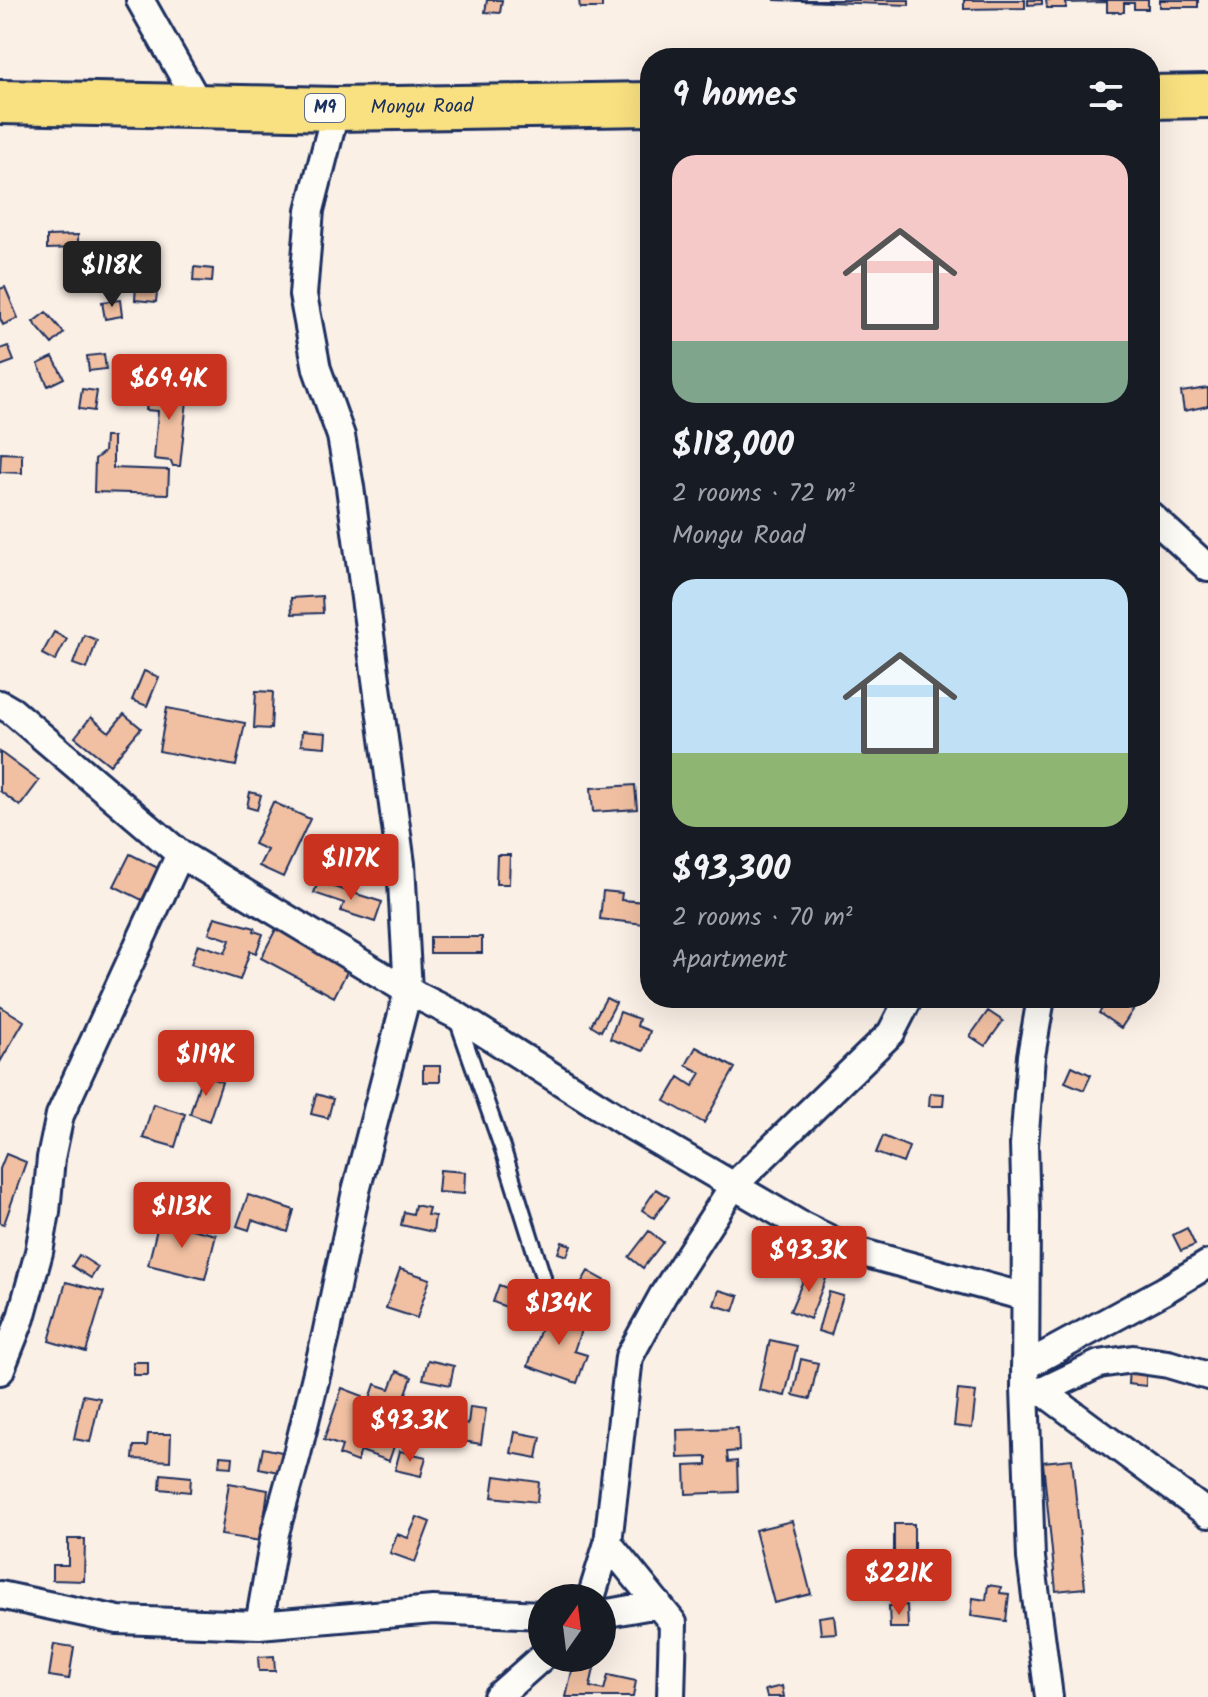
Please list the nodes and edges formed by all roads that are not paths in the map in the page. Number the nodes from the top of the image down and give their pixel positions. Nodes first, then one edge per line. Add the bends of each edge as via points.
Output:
1 (140, 0) edge
2 (1208, 96) edge
3 (1160, 97) edge
4 (0, 102) edge
5 (640, 104) edge
6 (200, 106) junction
7 (336, 109) junction
8 (1160, 524) edge
9 (1208, 568) edge
10 (0, 704) edge
11 (180, 854) junction
12 (408, 991) junction
13 (904, 1008) edge
14 (1039, 1008) edge
15 (456, 1015) junction
16 (734, 1185) junction
17 (1208, 1264) edge
18 (543, 1277) dead end
19 (1025, 1297) junction
20 (0, 1371) edge
21 (1208, 1376) edge
22 (1031, 1382) junction
23 (1208, 1514) edge
24 (608, 1543) junction
25 (595, 1584) edge
26 (0, 1595) edge
27 (658, 1604) junction
28 (616, 1612) edge
29 (528, 1614) edge
30 (259, 1625) junction
31 (528, 1669) edge
32 (497, 1697) edge
33 (671, 1697) edge
34 (1049, 1697) edge

1 - 6 street
2 - 3 main road
4 - 6 main road, Mongu Road / M9
5 - 7 main road, Mongu Road / M9
6 - 7 main road, Mongu Road / M9
7 - 12 street via 310,210 303,295 350,487 401,864
8 - 9 street
10 - 11 street
11 - 12 street
11 - 20 street via 60,1115 39,1252
12 - 15 street
12 - 30 street via 275,1533
13 - 16 street via 891,1033
14 - 19 street via 1024,1145
15 - 16 street
15 - 18 lane
16 - 19 street via 852,1250
16 - 24 street via 629,1357
17 - 22 street
19 - 22 street
21 - 22 street via 1133,1359
22 - 23 street
22 - 34 street via 1031,1558
24 - 25 street
24 - 27 street
26 - 30 street via 118,1620
27 - 28 street
27 - 33 street via 673,1623
29 - 30 street via 433,1610
31 - 32 street

